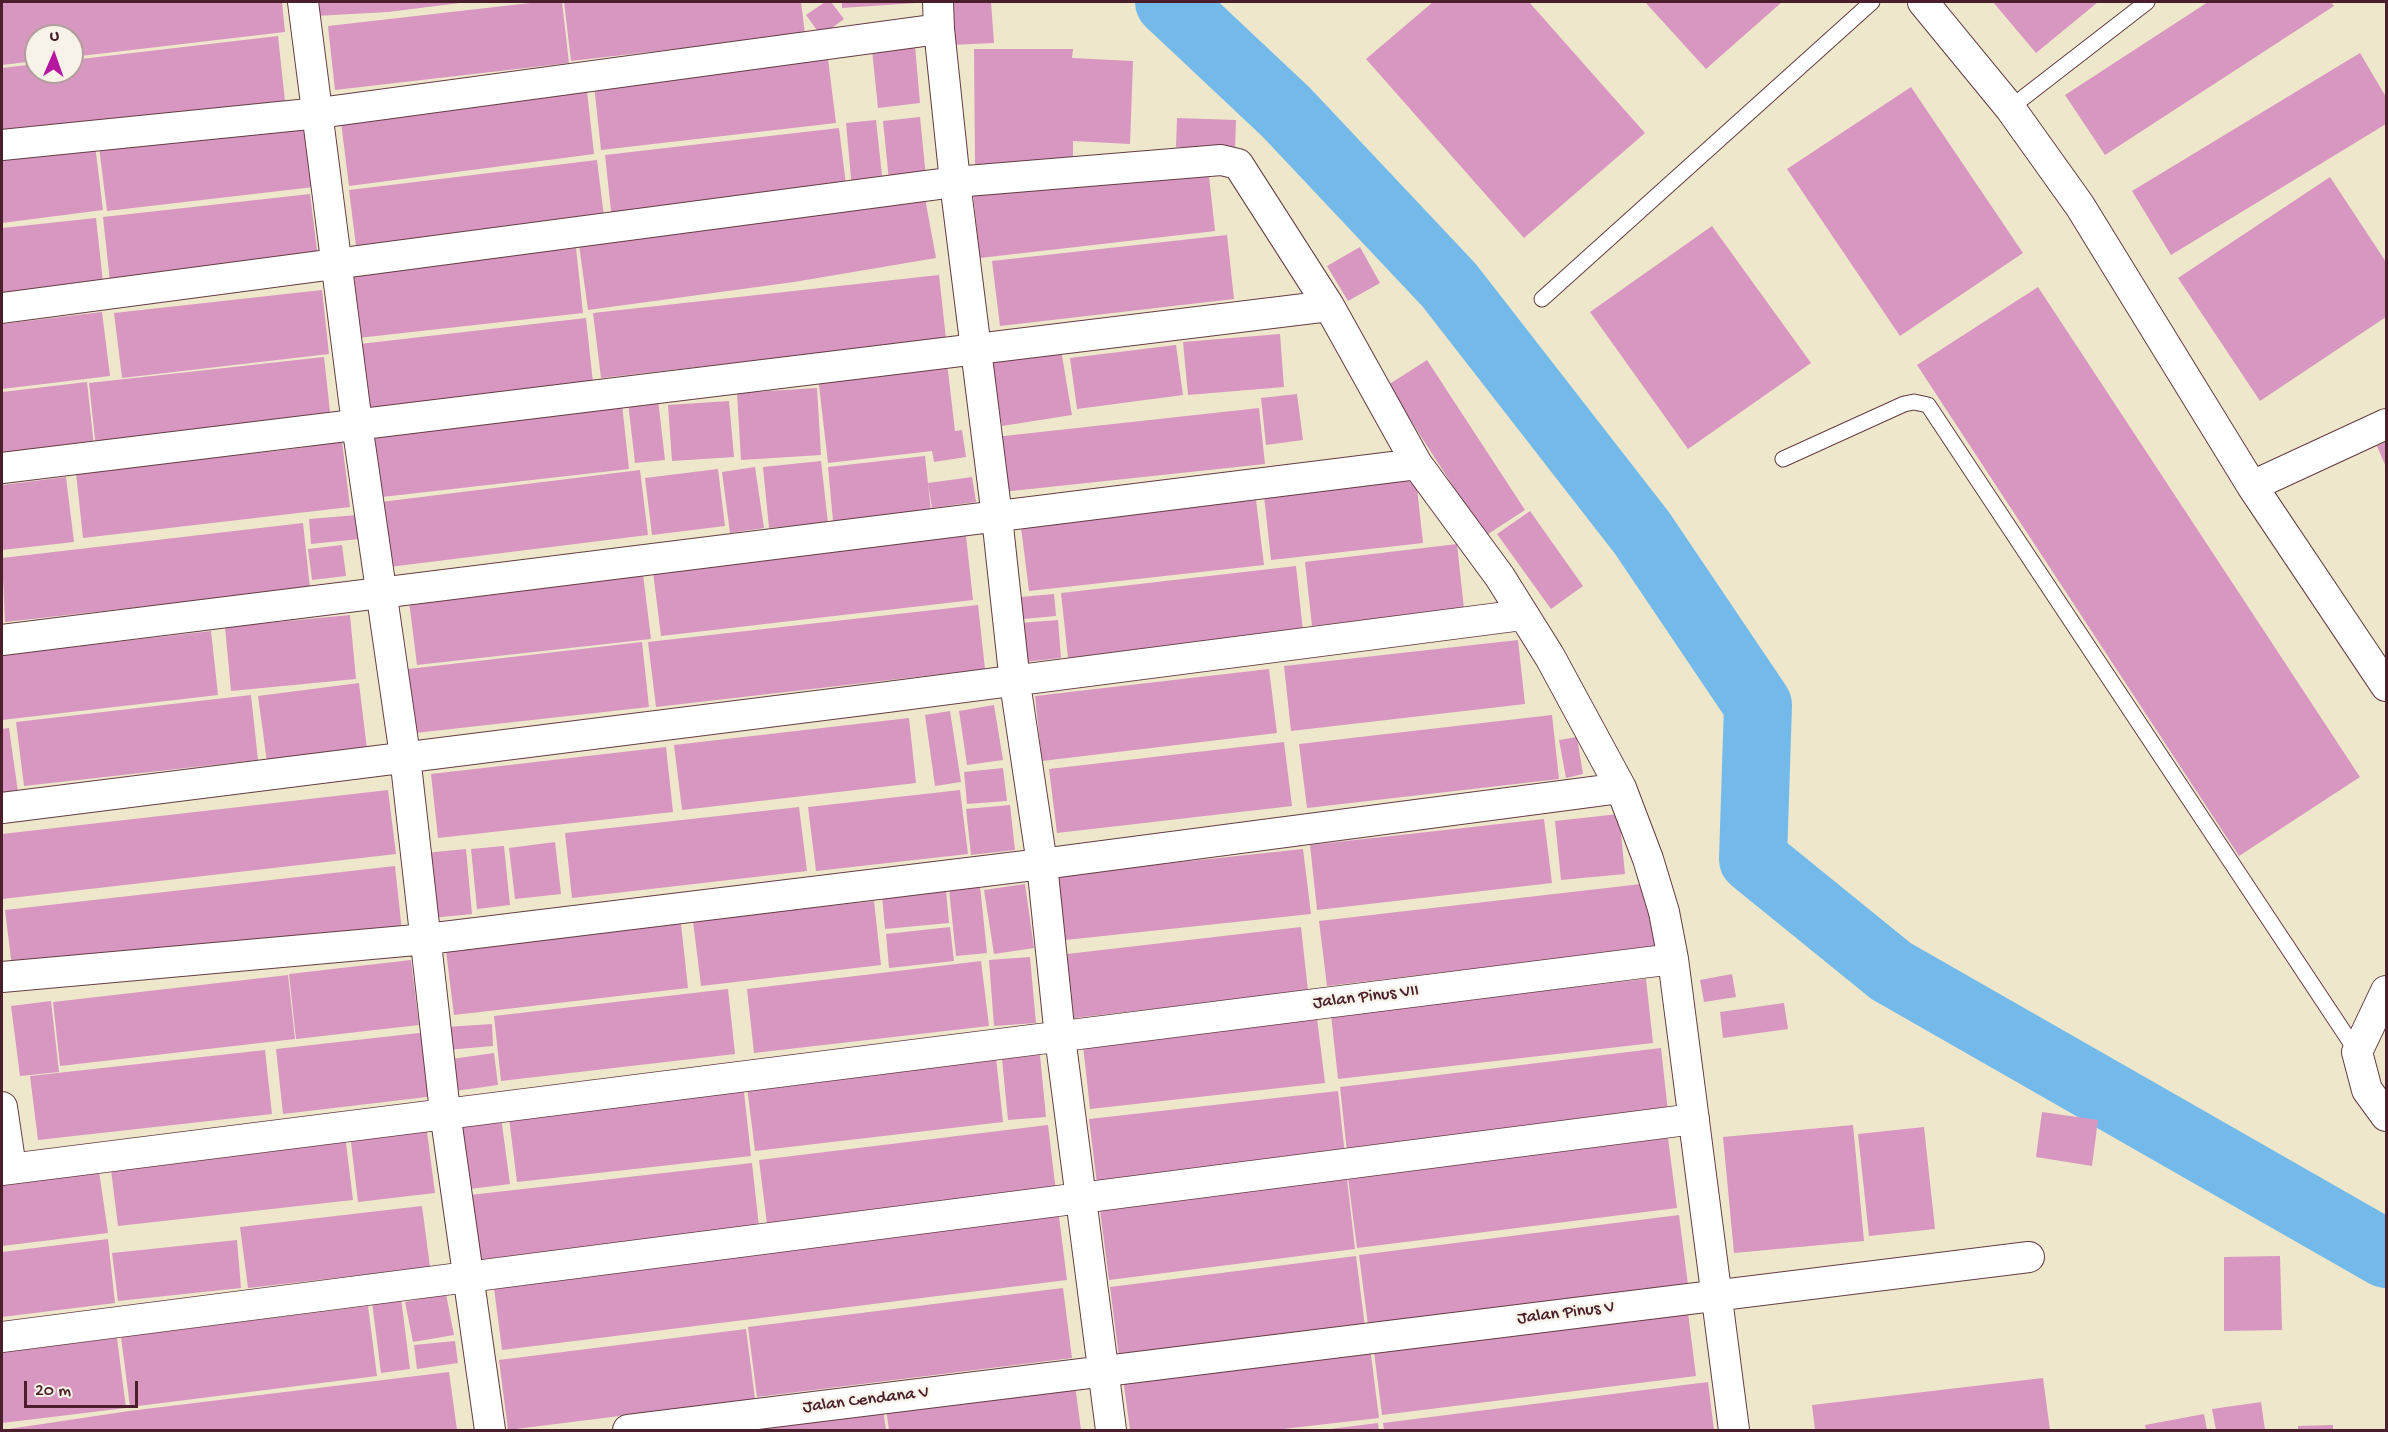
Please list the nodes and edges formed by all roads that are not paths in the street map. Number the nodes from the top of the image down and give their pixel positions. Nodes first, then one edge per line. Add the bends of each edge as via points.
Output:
1 (303, 2) edge
2 (1872, 2) edge
3 (1923, 2) edge
4 (2146, 2) edge
5 (938, 15) edge
6 (2010, 108) junction
7 (319, 113) junction
8 (2, 145) edge
9 (955, 182) junction
10 (336, 264) junction
11 (1542, 299) dead end
12 (1329, 306) junction
13 (2, 308) edge
14 (975, 348) junction
15 (357, 424) junction
16 (2386, 424) edge
17 (1783, 459) dead end
18 (1418, 464) junction
19 (2, 468) edge
20 (2252, 486) junction
21 (997, 517) junction
22 (380, 592) junction
23 (1522, 615) junction
24 (2, 640) edge
25 (1015, 683) junction
26 (2386, 683) edge
27 (405, 756) junction
28 (1621, 788) junction
29 (2, 808) edge
30 (1042, 864) junction
31 (427, 939) junction
32 (1673, 959) junction
33 (2, 977) edge
34 (2386, 991) edge
35 (1060, 1036) junction
36 (2357, 1052) junction
37 (2, 1107) edge
38 (445, 1112) junction
39 (2386, 1116) edge
40 (1694, 1119) junction
41 (6, 1169) edge
42 (1081, 1198) junction
43 (2029, 1257) dead end
44 (470, 1275) junction
45 (1716, 1296) junction
46 (2, 1336) edge
47 (1103, 1371) junction
48 (490, 1431) edge
49 (628, 1431) edge
50 (1111, 1431) edge
51 (1734, 1431) edge

1 - 7 street
2 - 11 lane
3 - 6 street
4 - 6 lane
5 - 7 street
5 - 9 street
6 - 20 street via 2080,206
7 - 8 street
7 - 10 street
9 - 10 street
9 - 12 street via 1233,162 1239,164
9 - 14 street
10 - 13 street
10 - 15 street
12 - 14 street
12 - 18 street
14 - 15 street
14 - 21 street
15 - 19 street
15 - 22 street
16 - 20 street
17 - 36 lane via 1904,404 1928,405
18 - 21 street
18 - 23 street via 1500,577
20 - 26 street
21 - 22 street
21 - 25 street
22 - 24 street
22 - 27 street
23 - 25 street
23 - 28 street via 1550,657
25 - 27 street
25 - 30 street
27 - 29 street
27 - 31 street
28 - 30 street
28 - 32 street via 1648,859
30 - 31 street
30 - 35 street
31 - 33 street
31 - 38 street
32 - 35 street, Jalan Pinus VII
32 - 40 street
34 - 36 street
35 - 38 street, Jalan Pinus VII
35 - 42 street
36 - 39 street via 2367,1090
37 - 41 street
38 - 41 street, Jalan Pinus VII
38 - 44 street
40 - 42 street
40 - 45 street
42 - 44 street
42 - 47 street
43 - 45 street, Jalan Pinus V
44 - 46 street
44 - 48 street
45 - 47 street, Jalan Pinus V
45 - 51 street
47 - 49 street, Jalan Cendana V
47 - 50 street

